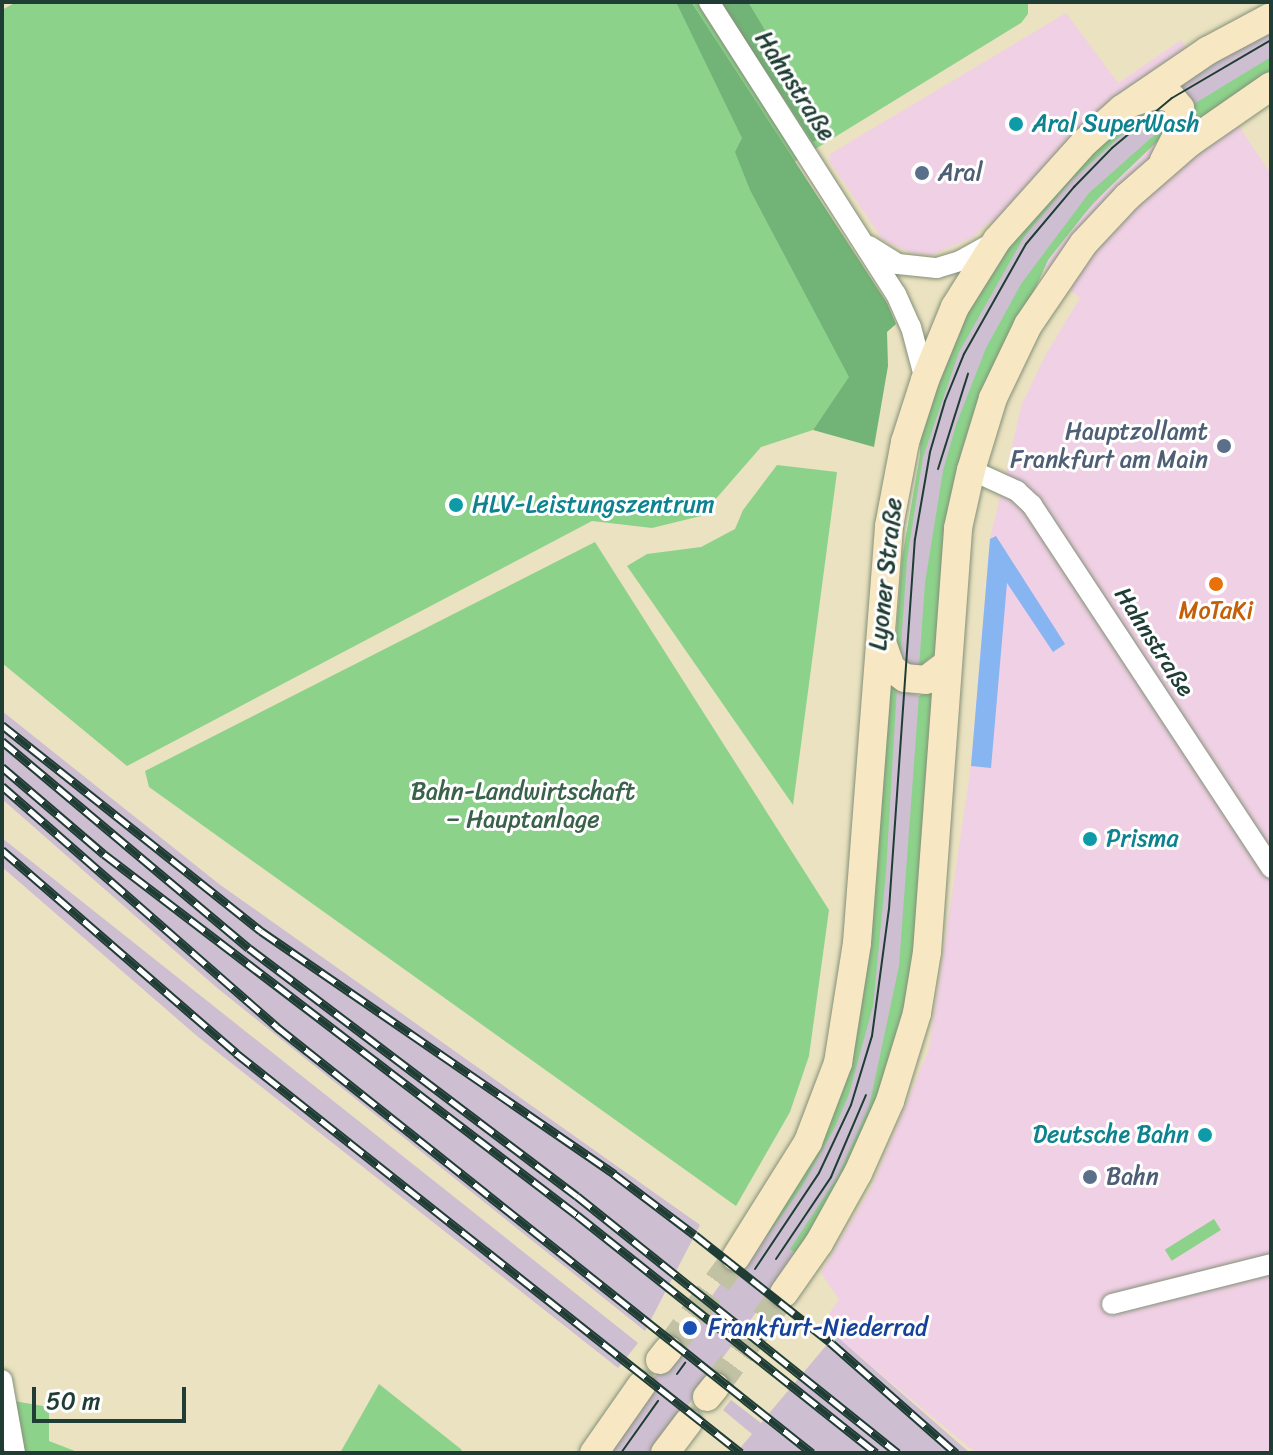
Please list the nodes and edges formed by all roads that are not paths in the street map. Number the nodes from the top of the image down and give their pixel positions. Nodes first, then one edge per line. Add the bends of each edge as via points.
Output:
1 (709, 2) edge
2 (1271, 17) edge
3 (1271, 86) edge
4 (1122, 109) junction
5 (1159, 169) junction
6 (862, 240) junction
7 (997, 240) junction
8 (925, 380) junction
9 (971, 470) junction
10 (879, 634) junction
11 (946, 665) junction
12 (1271, 868) edge
13 (736, 1257) tunnel mouth
14 (1271, 1264) edge
15 (784, 1293) tunnel mouth
16 (1112, 1304) dead end
17 (2, 1380) edge
18 (641, 1386) dead end
19 (688, 1423) dead end
20 (15, 1453) edge
21 (594, 1453) edge
22 (665, 1453) edge

1 - 6 street, Hahnstraße
2 - 4 main road, Lyoner Straße via 1207,51
3 - 5 main road
4 - 5 main road via 1156,95 1172,98 1180,108 1176,137
4 - 7 main road, Lyoner Straße via 1054,174
5 - 9 main road via 1084,243 1028,325 993,398
6 - 7 street, Hahnstraße via 888,259 923,268 960,261
6 - 8 street, Hahnstraße via 908,319
7 - 8 main road, Lyoner Straße via 955,307
8 - 10 main road, Lyoner Straße via 905,442 889,526
9 - 11 main road via 958,528
9 - 12 street, Hahnstraße via 1017,491 1032,505
10 - 11 main road via 898,675 926,680
10 - 13 main road, Lyoner Straße via 857,943 838,1063 808,1142
11 - 15 main road via 927,952 912,1036 858,1173
14 - 16 street
17 - 20 street
18 - 21 main road
19 - 22 main road

